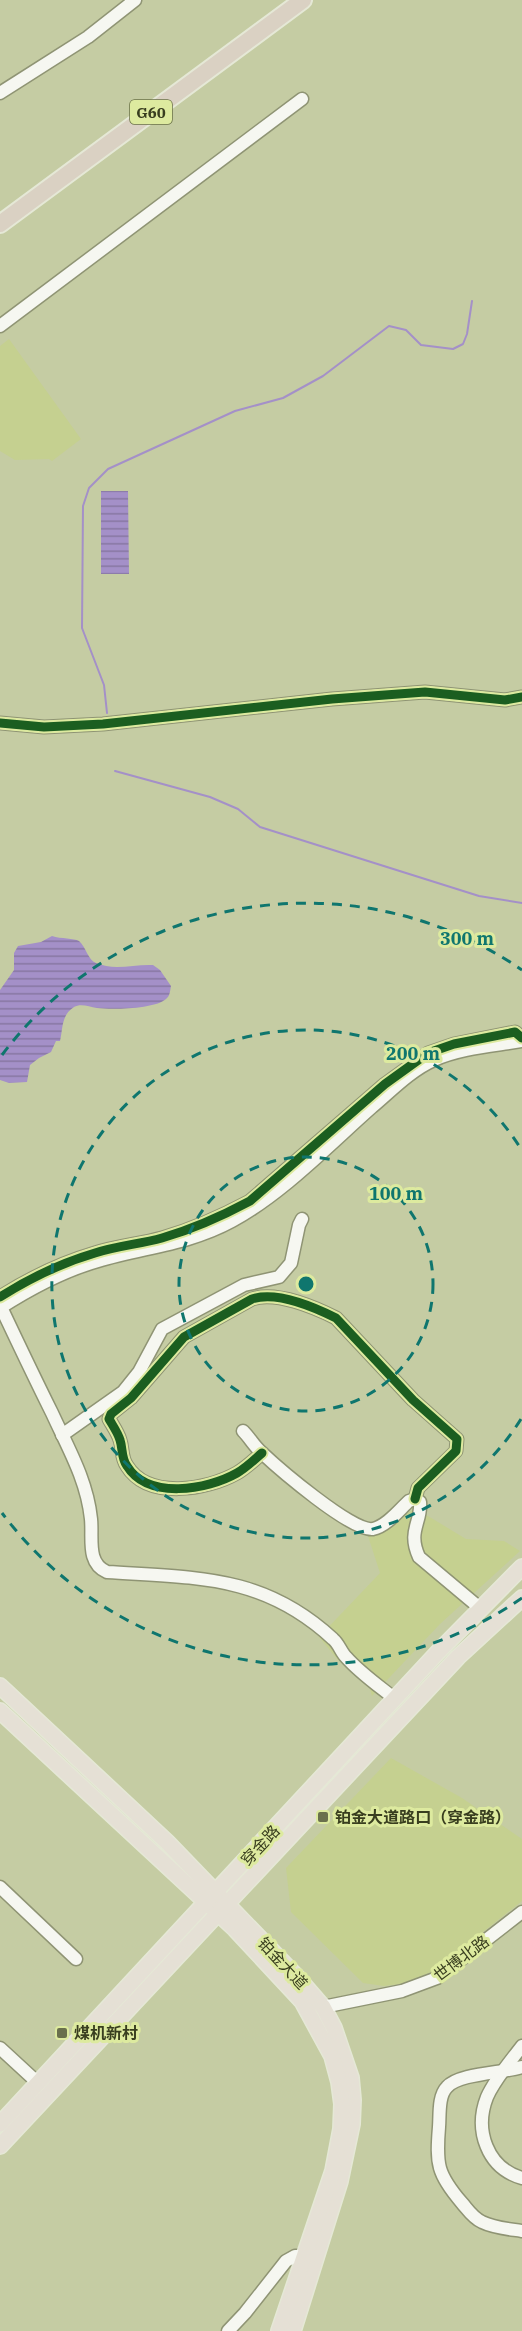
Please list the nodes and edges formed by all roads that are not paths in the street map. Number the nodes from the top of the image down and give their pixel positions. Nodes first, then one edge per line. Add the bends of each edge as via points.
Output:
1 (135, 0) edge
2 (285, 0) edge
3 (303, 0) edge
4 (0, 93) edge
5 (303, 99) dead end
6 (0, 214) edge
7 (0, 225) edge
8 (0, 326) edge
9 (522, 697) edge
10 (0, 723) edge
11 (522, 1040) edge
12 (302, 1219) dead end
13 (0, 1304) edge
14 (243, 1431) dead end
15 (62, 1435) junction
16 (262, 1453) junction
17 (415, 1499) junction
18 (522, 1568) edge
19 (522, 1598) edge
20 (481, 1609) junction
21 (0, 1686) edge
22 (395, 1699) junction
23 (2, 1716) edge
24 (0, 1887) edge
25 (216, 1903) junction
26 (522, 1912) edge
27 (76, 1959) dead end
28 (323, 2007) junction
29 (522, 2046) edge
30 (0, 2048) edge
31 (522, 2067) edge
32 (503, 2071) junction
33 (38, 2083) junction
34 (0, 2124) edge
35 (0, 2146) edge
36 (522, 2178) edge
37 (522, 2231) edge
38 (303, 2256) junction
39 (228, 2331) edge
40 (279, 2331) edge
41 (293, 2331) edge

1 - 4 street via 87,37
2 - 6 highway, G60
3 - 7 highway, G60
5 - 8 street
9 - 10 street via 505,700 425,692 108,723 44,727
11 - 13 street via 457,1052 432,1061 390,1091 255,1208 229,1223 163,1247 99,1260
12 - 15 street via 286,1271 279,1277 244,1285 162,1329 123,1392
13 - 15 street
14 - 16 street
15 - 22 street via 86,1488 92,1552 100,1569 209,1579 264,1594 317,1626
16 - 17 street via 356,1525 374,1529
16 - 17 street via 238,1473 221,1480 179,1489 164,1487 137,1479 127,1467 109,1419 184,1337 252,1299 272,1296 336,1318 413,1400 457,1439 456,1451 418,1488
17 - 20 street via 420,1502 414,1538 418,1557
18 - 20 main road, 穿金路
19 - 25 main road, 穿金路 via 458,1657
20 - 22 main road, 穿金路
21 - 25 main road, 铂金大道 via 167,1842
22 - 25 main road, 穿金路
23 - 25 main road, 铂金大道
24 - 27 street
25 - 28 main road, 铂金大道 via 297,1977
25 - 33 main road, 穿金路
25 - 35 main road, 穿金路
25 - 38 main road, 铂金大道 via 303,2001 322,2034 337,2073 342,2104 338,2146
26 - 28 street, 世博北路 via 437,1978 402,1991
28 - 41 main road, 铂金大道 via 351,2078 352,2124 340,2181
29 - 32 street
30 - 33 street
31 - 32 street
32 - 36 street via 484,2108 484,2144 500,2167
32 - 37 street via 445,2088 438,2165 448,2186 472,2215 492,2226
33 - 34 main road, 穿金路
38 - 39 street via 286,2261
38 - 40 main road, 铂金大道

